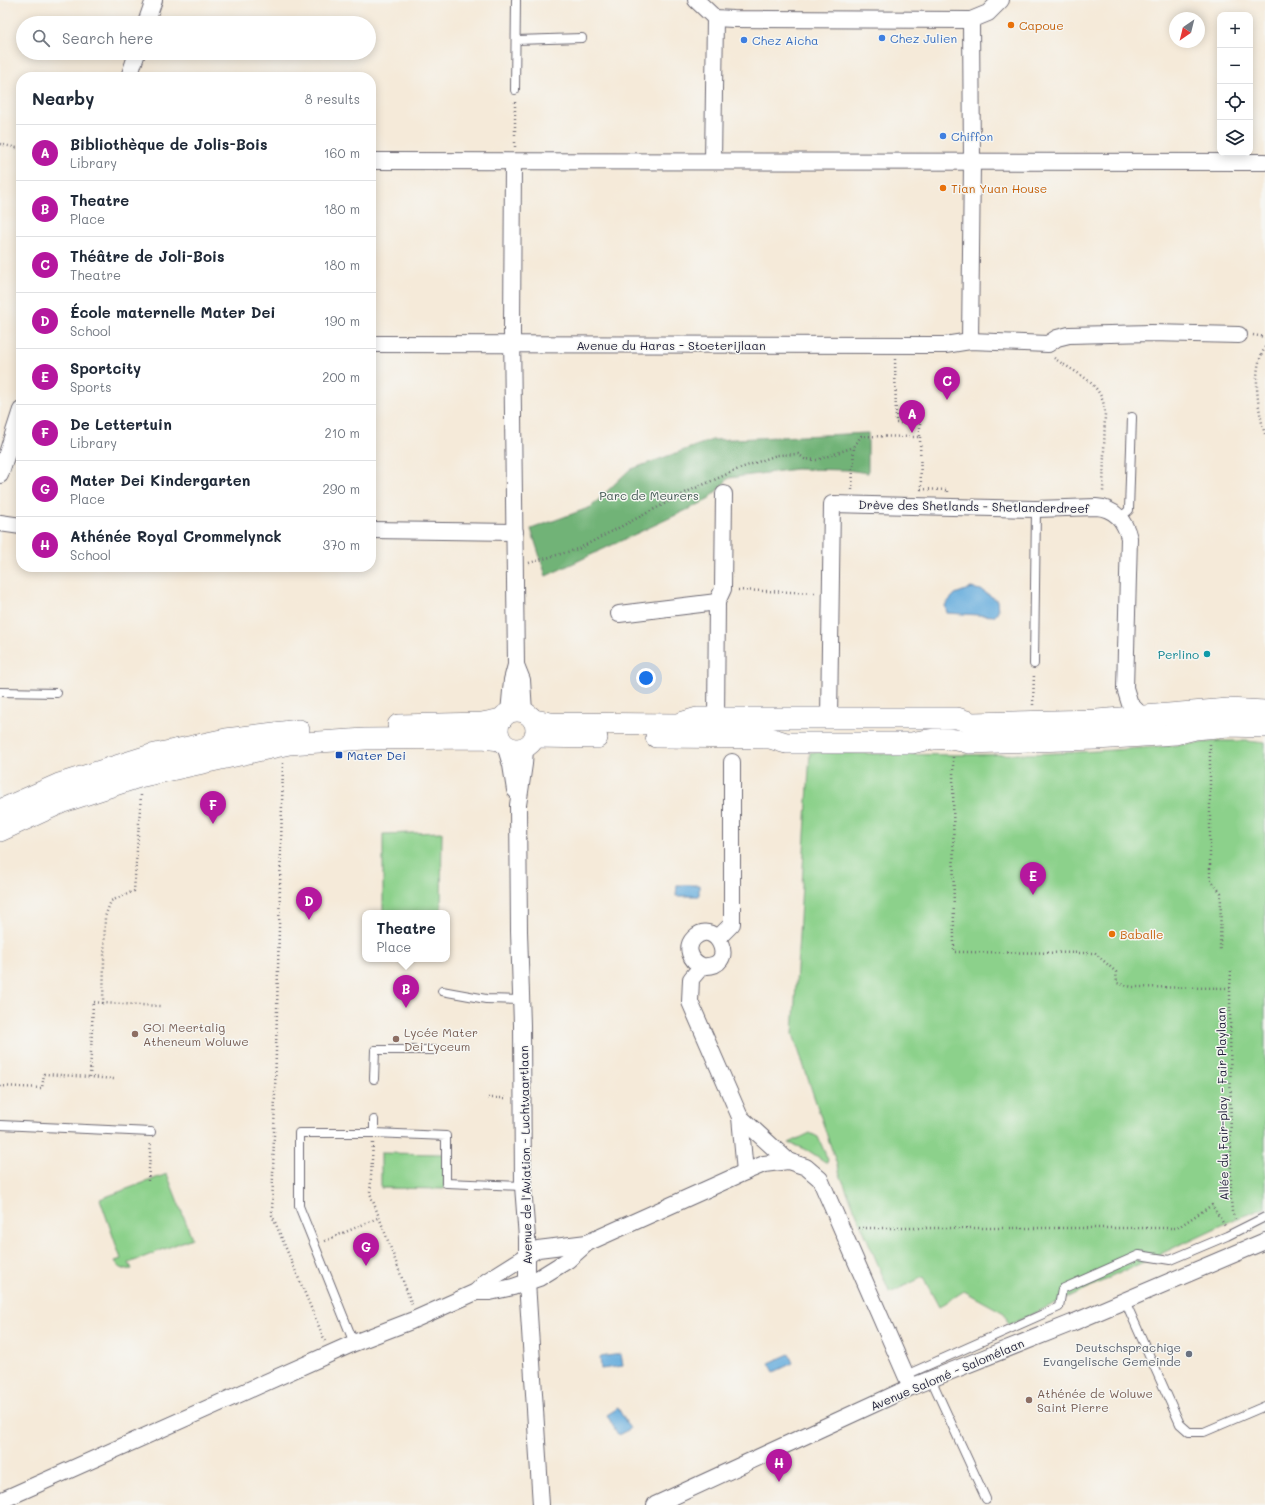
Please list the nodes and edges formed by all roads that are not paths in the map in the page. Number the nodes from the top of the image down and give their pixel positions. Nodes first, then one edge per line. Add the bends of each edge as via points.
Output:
1 (154, 0) edge
2 (516, 0) edge
3 (1001, 0) edge
4 (704, 7) edge
5 (148, 16) edge
6 (971, 20) junction
7 (582, 38) dead end
8 (516, 40) junction
9 (134, 60) edge
10 (130, 72) edge
11 (515, 90) road end
12 (514, 155) junction
13 (376, 161) edge
14 (713, 161) junction
15 (972, 162) junction
16 (1265, 162) edge
17 (1239, 335) dead end
18 (970, 341) junction
19 (376, 344) edge
20 (513, 344) junction
21 (1132, 417) dead end
22 (16, 425) edge
23 (0, 475) edge
24 (724, 494) dead end
25 (1036, 509) junction
26 (1120, 518) junction
27 (0, 523) edge
28 (16, 525) edge
29 (376, 530) edge
30 (515, 532) junction
31 (718, 602) junction
32 (619, 614) dead end
33 (1034, 664) road end
34 (0, 692) edge
35 (57, 693) dead end
36 (1265, 711) edge
37 (1142, 716) junction
38 (716, 718) junction
39 (829, 718) junction
40 (1265, 727) edge
41 (517, 729) junction
42 (732, 762) dead end
43 (0, 810) edge
44 (0, 831) edge
45 (718, 938) junction
46 (702, 966) junction
47 (442, 991) dead end
48 (521, 1000) junction
49 (434, 1050) dead end
50 (374, 1079) dead end
51 (740, 1117) junction
52 (374, 1120) dead end
53 (0, 1125) edge
54 (151, 1132) road end
55 (374, 1133) junction
56 (788, 1161) junction
57 (745, 1172) junction
58 (523, 1186) junction
59 (1265, 1217) edge
60 (1265, 1241) edge
61 (587, 1243) junction
62 (527, 1256) junction
63 (527, 1282) junction
64 (476, 1292) junction
65 (1125, 1301) junction
66 (354, 1344) junction
67 (931, 1378) junction
68 (909, 1381) junction
69 (1265, 1406) edge
70 (986, 1499) dead end
71 (0, 1502) edge
72 (541, 1505) edge
73 (655, 1505) edge

1 - 5 street
2 - 8 lane
3 - 6 street via 988,13
4 - 6 street via 740,20
4 - 14 street
6 - 15 street
7 - 8 lane
8 - 11 lane
9 - 10 street
12 - 13 street
12 - 14 street
12 - 20 street, Avenue de l'Aviation - Luchtvaartlaan
14 - 15 street
15 - 16 street
15 - 18 street
17 - 18 street, Avenue du Haras - Stoeterijlaan via 1069,335 1048,344
18 - 20 street, Avenue du Haras - Stoeterijlaan via 945,345
19 - 20 street, Avenue du Haras - Stoeterijlaan
20 - 30 street, Avenue de l'Aviation - Luchtvaartlaan
21 - 26 lane via 1129,510
22 - 23 street
24 - 31 street via 723,589
25 - 26 street, Drève des Shetlands - Shetlanderdreef via 1103,507
25 - 33 lane
25 - 39 street, Drève des Shetlands - Shetlanderdreef via 832,504
26 - 37 street via 1129,538 1124,688 1130,704
27 - 28 street
29 - 30 street
30 - 41 street, Avenue de l'Aviation - Luchtvaartlaan via 516,665 522,680
31 - 32 street
31 - 38 street
34 - 35 lane
36 - 37 street via 1228,709
37 - 39 street via 1097,720 972,723 957,718
38 - 39 street
38 - 41 street via 697,718 677,724 551,723
40 - 41 street via 1210,727 1175,734 1096,739 969,743 942,738 912,743 816,744 786,743 770,738
41 - 43 street via 482,723 358,725 226,739 151,755 52,787
41 - 44 street via 483,738 365,739 283,746 139,777 63,802
41 - 48 street, Avenue de l'Aviation - Luchtvaartlaan via 511,765 518,805
42 - 45 street via 732,924
45 - 46 street via 723,950 719,960 710,966
45 - 46 street via 703,933 690,944 692,958
46 - 51 street via 691,979 690,1002
47 - 48 lane via 486,999
48 - 58 street, Avenue de l'Aviation - Luchtvaartlaan
49 - 50 lane via 376,1050
51 - 56 street
51 - 57 street
52 - 55 lane
53 - 54 lane
55 - 58 lane via 446,1136 446,1183
55 - 66 lane via 299,1133 299,1206
56 - 57 street via 764,1164
56 - 68 street via 806,1167 820,1179
57 - 61 street
58 - 62 street, Avenue de l'Aviation - Luchtvaartlaan
59 - 68 lane via 1170,1260 1139,1255 1062,1289 1059,1307
60 - 65 street, Avenue Salomé - Salomélaan
61 - 62 street via 538,1250
61 - 63 street via 568,1260 539,1278
62 - 63 street, Avenue de l'Aviation - Luchtvaartlaan
62 - 64 street via 487,1280
63 - 64 street via 490,1292
63 - 72 street, Avenue de l'Aviation - Luchtvaartlaan
64 - 66 street
65 - 67 street, Avenue Salomé - Salomélaan
65 - 69 lane via 1180,1424 1189,1432 1204,1432
66 - 71 street
67 - 68 street, Avenue Salomé - Salomélaan
67 - 70 lane
68 - 73 street, Avenue Salomé - Salomélaan

